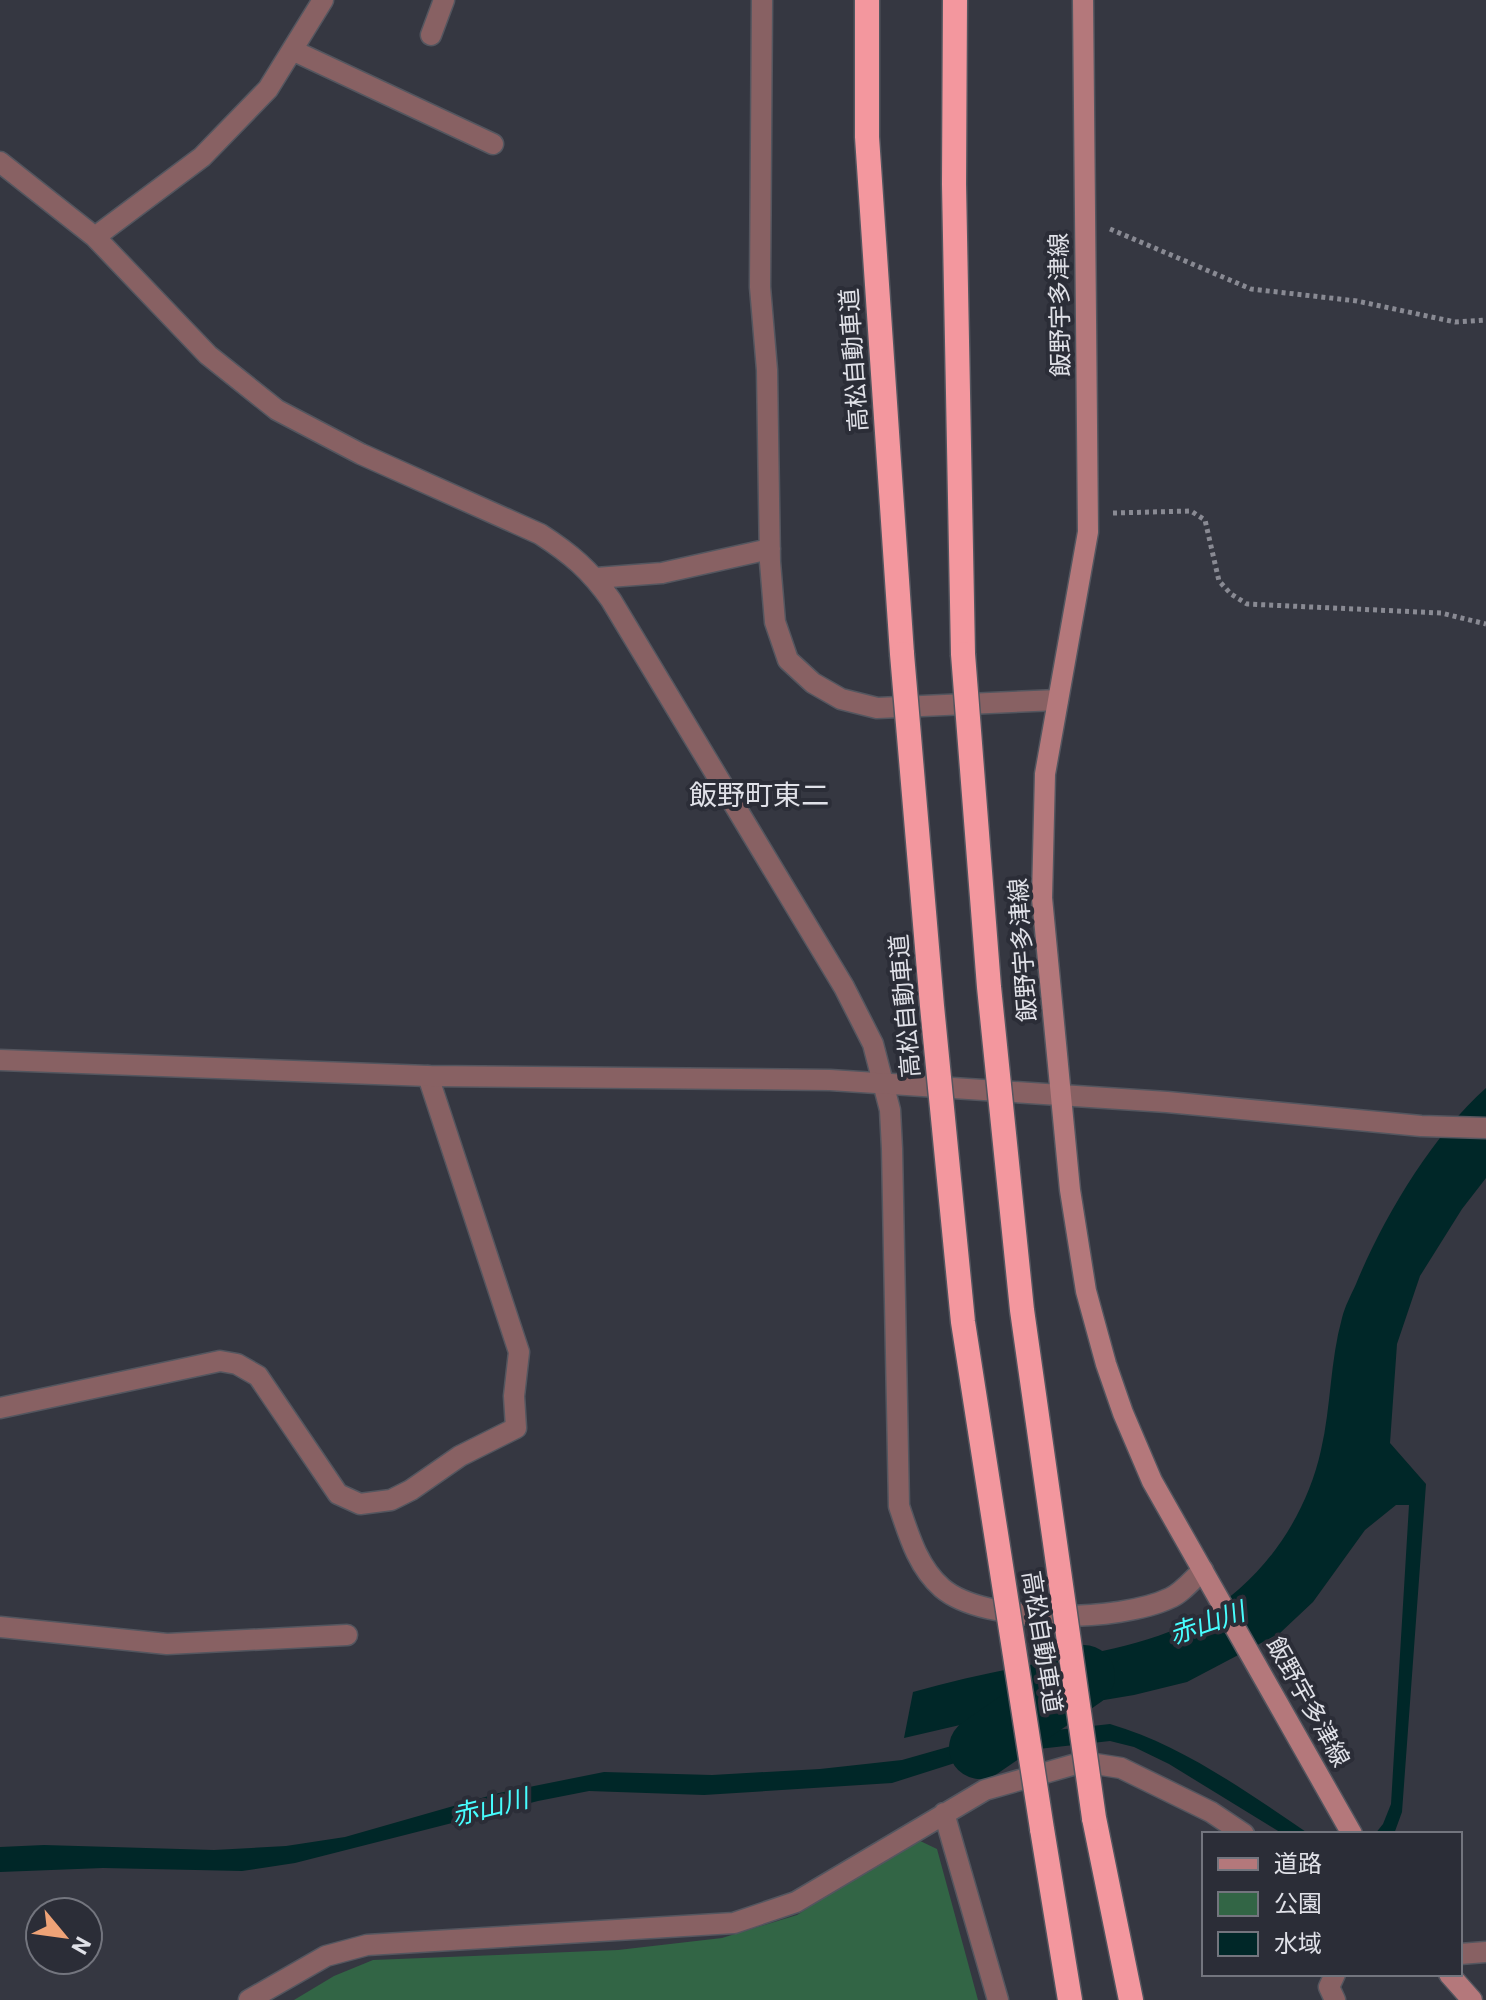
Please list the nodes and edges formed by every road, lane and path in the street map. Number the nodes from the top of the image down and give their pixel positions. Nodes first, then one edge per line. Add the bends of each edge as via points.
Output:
1 (323, 0) edge
2 (444, 0) edge
3 (762, 0) edge
4 (867, 0) edge
5 (955, 0) edge
6 (1083, 0) edge
7 (431, 35) dead end
8 (292, 50) junction
9 (493, 144) dead end
10 (0, 162) edge
11 (1085, 218) junction
12 (95, 237) junction
13 (1486, 320) edge
14 (1088, 514) junction
15 (770, 549) junction
16 (596, 578) junction
17 (1486, 624) edge
18 (1058, 700) junction
19 (0, 1060) edge
20 (428, 1076) junction
21 (884, 1083) junction
22 (1059, 1096) junction
23 (1486, 1128) edge
24 (0, 1408) edge
25 (1207, 1578) junction
26 (0, 1627) edge
27 (347, 1635) dead end
28 (944, 1813) junction
29 (1241, 1832) edge
30 (1351, 1832) edge
31 (1486, 1952) edge
32 (1462, 1954) edge
33 (1334, 1976) edge
34 (1451, 1976) edge
35 (249, 2000) edge
36 (998, 2000) edge
37 (1070, 2000) edge
38 (1131, 2000) edge
39 (1335, 2000) edge
40 (1472, 2000) edge

1 - 8 street
2 - 7 street
3 - 15 street via 760,287
4 - 37 highway, 高松自動車道, bridge via 867,137 902,654 963,1322
5 - 38 highway, 高松自動車道, bridge via 963,654 989,987 1022,1310 1094,1818
6 - 11 main road, 飯野宇多津線
8 - 9 street
8 - 12 street via 268,89 202,157
10 - 12 street
11 - 13 path via 1251,289 1357,301 1455,322
11 - 14 main road, 飯野宇多津線
12 - 16 street via 208,355 277,410 540,534
14 - 17 path via 1191,511 1205,520 1219,581 1247,604 1441,613
14 - 18 main road, 飯野宇多津線
15 - 16 street via 662,573
15 - 18 street via 775,622 788,660 841,699 877,708
16 - 21 street via 844,987 873,1044
18 - 22 main road, 飯野宇多津線 via 1045,774 1042,898
19 - 20 street
20 - 21 street
20 - 24 street via 519,1352 516,1428 391,1500 360,1504 338,1494 258,1376 237,1364 220,1361
21 - 22 street
21 - 25 street via 892,1149 899,1506 928,1573 944,1590 970,1604 1034,1616 1146,1607
22 - 23 street
22 - 25 main road, 飯野宇多津線 via 1086,1291 1106,1364 1152,1481
25 - 30 main road, 飯野宇多津線
26 - 27 street via 167,1644
28 - 29 street via 985,1790 1083,1762 1121,1768
28 - 35 street via 796,1902 734,1923 367,1945 326,1956
28 - 36 street
31 - 32 street
33 - 39 street via 1329,1987
34 - 40 main road

